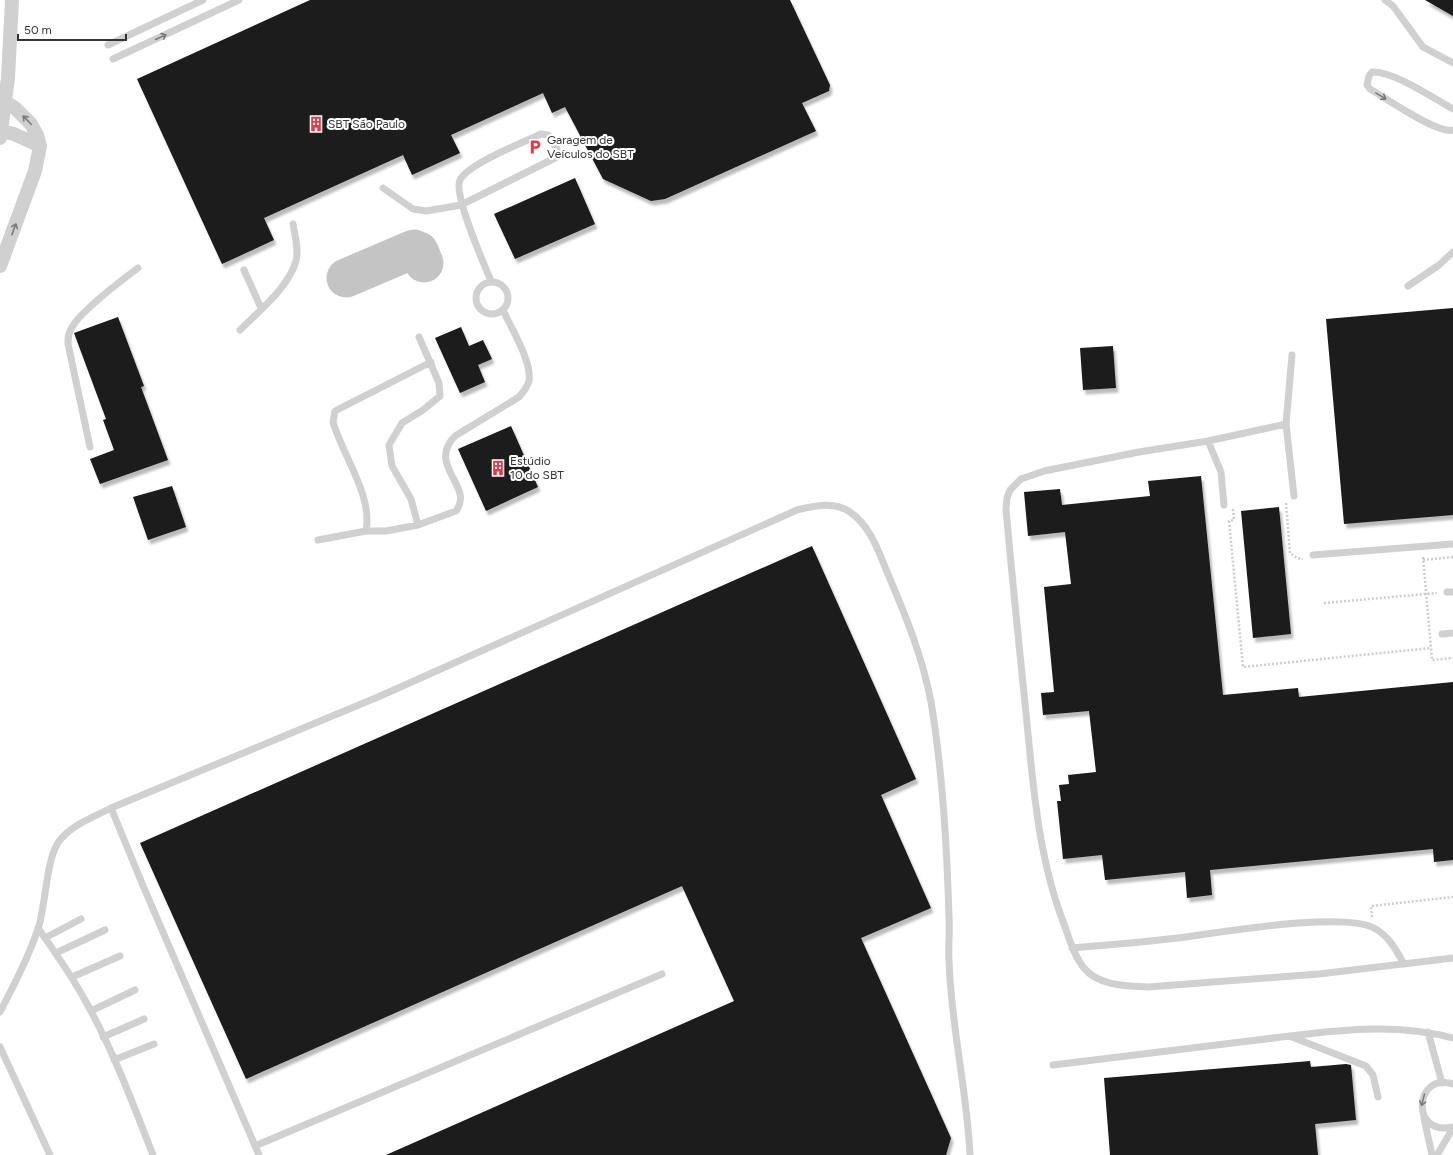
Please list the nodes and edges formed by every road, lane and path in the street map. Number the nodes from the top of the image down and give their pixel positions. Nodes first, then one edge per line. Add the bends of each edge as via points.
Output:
1 (12, 0) edge
2 (203, 0) edge
3 (239, 0) edge
4 (1385, 0) edge
5 (108, 45) dead end
6 (113, 59) dead end
7 (1453, 63) edge
8 (2, 100) edge
9 (1453, 109) edge
10 (1453, 130) edge
11 (0, 134) edge
12 (40, 146) junction
13 (383, 188) dead end
14 (461, 205) junction
15 (293, 224) dead end
16 (1453, 252) edge
17 (0, 266) edge
18 (138, 268) dead end
19 (244, 270) dead end
20 (491, 281) junction
21 (1408, 286) dead end
22 (261, 308) junction
23 (502, 310) junction
24 (240, 330) dead end
25 (419, 337) dead end
26 (1292, 355) dead end
27 (430, 362) junction
28 (1286, 424) junction
29 (1208, 441) junction
30 (90, 447) dead end
31 (1294, 496) dead end
32 (1224, 505) dead end
33 (1233, 506) dead end
34 (418, 525) junction
35 (366, 531) junction
36 (318, 540) dead end
37 (1453, 544) edge
38 (1422, 546) junction
39 (1313, 555) dead end
40 (1453, 557) edge
41 (1423, 560) junction
42 (1450, 592) edge
43 (1427, 594) junction
44 (1324, 604) dead end
45 (1442, 634) dead end
46 (1453, 634) edge
47 (1431, 648) junction
48 (1453, 658) edge
49 (112, 808) junction
50 (1453, 897) edge
51 (81, 919) dead end
52 (1373, 927) junction
53 (38, 928) junction
54 (104, 930) dead end
55 (46, 938) junction
56 (1072, 948) junction
57 (56, 953) junction
58 (120, 956) dead end
59 (1453, 958) edge
60 (1404, 964) junction
61 (662, 974) dead end
62 (72, 977) junction
63 (135, 990) dead end
64 (91, 1011) junction
65 (0, 1012) edge
66 (144, 1019) dead end
67 (1428, 1032) junction
68 (1290, 1036) junction
69 (103, 1037) junction
70 (1453, 1038) edge
71 (154, 1044) dead end
72 (0, 1047) edge
73 (114, 1060) junction
74 (1053, 1065) dead end
75 (1442, 1083) junction
76 (1453, 1084) edge
77 (1378, 1097) dead end
78 (1423, 1114) junction
79 (1453, 1127) edge
80 (255, 1146) junction
81 (50, 1155) edge
82 (153, 1155) edge
83 (259, 1155) edge
84 (970, 1155) edge
85 (1432, 1155) edge
86 (1438, 1155) edge

1 - 8 street via 8,78
2 - 5 lane
6 -> 3 lane
4 - 7 lane via 1393,6 1423,47
8 - 11 street
12 -> 8 street via 31,124 15,108
9 -> 10 lane via 1392,76 1381,72 1372,72 1369,76 1367,85 1370,89 1432,126 1444,131
11 - 12 street via 14,134
17 -> 12 street via 35,171
13 - 14 lane via 413,210 426,211
14 - 14 lane via 555,158 557,149 548,135 542,134 466,172 458,186
14 - 20 lane
15 - 22 lane via 296,260 290,277
16 - 21 lane
18 - 30 lane via 86,312 71,327 68,336
19 - 22 lane
20 - 23 lane via 507,291 509,299
20 - 23 lane via 479,288 476,293 476,304 486,314 496,314
22 - 24 lane
23 - 34 lane via 525,358 529,380 526,388 519,397 455,436 448,443 445,458 460,494 459,508
25 - 27 lane
26 - 28 lane
27 - 34 lane via 440,383 440,396 402,423 389,445 392,466 411,499
27 - 35 lane via 335,411 333,422 337,435 366,503
28 - 29 lane
28 - 31 lane
29 - 32 lane via 1221,472
29 - 56 lane via 1044,471 1021,479 1010,490 1007,498 1030,755 1041,841 1054,898
33 - 47 path via 1234,520 1229,521 1243,667
34 - 35 lane
35 - 36 lane
37 - 38 lane
38 - 39 lane
38 - 41 path
40 - 41 path
41 - 43 path
42 - 43 path
43 - 44 path
43 - 47 path
45 - 46 lane
47 - 48 path via 1432,660
49 - 53 lane via 71,829 59,841 52,858
49 - 80 lane
49 - 84 lane via 378,697 797,510 833,506 848,511 860,520 873,540 920,658 930,702 942,787 950,920 949,961
50 - 52 path via 1371,906
51 - 55 lane
52 - 56 lane via 1352,922 1316,922
52 - 60 lane via 1385,935
53 - 55 lane
53 - 65 lane via 20,974
54 - 57 lane
55 - 57 lane
56 - 60 lane via 1084,969 1103,981 1148,987 1319,974
57 - 62 lane
58 - 62 lane
59 - 60 lane
61 - 80 lane
62 - 64 lane
63 - 64 lane
64 - 69 lane
66 - 69 lane
67 - 68 lane via 1372,1028
67 - 70 lane
67 - 75 lane
68 - 74 lane
68 - 77 lane via 1366,1066 1373,1075
69 - 73 lane
71 - 73 lane
72 - 81 lane
73 - 82 lane
75 - 76 lane
75 -> 78 lane via 1435,1085 1425,1094 1422,1100
78 - 79 lane via 1432,1125
78 - 85 lane
79 - 86 lane
80 - 83 lane

